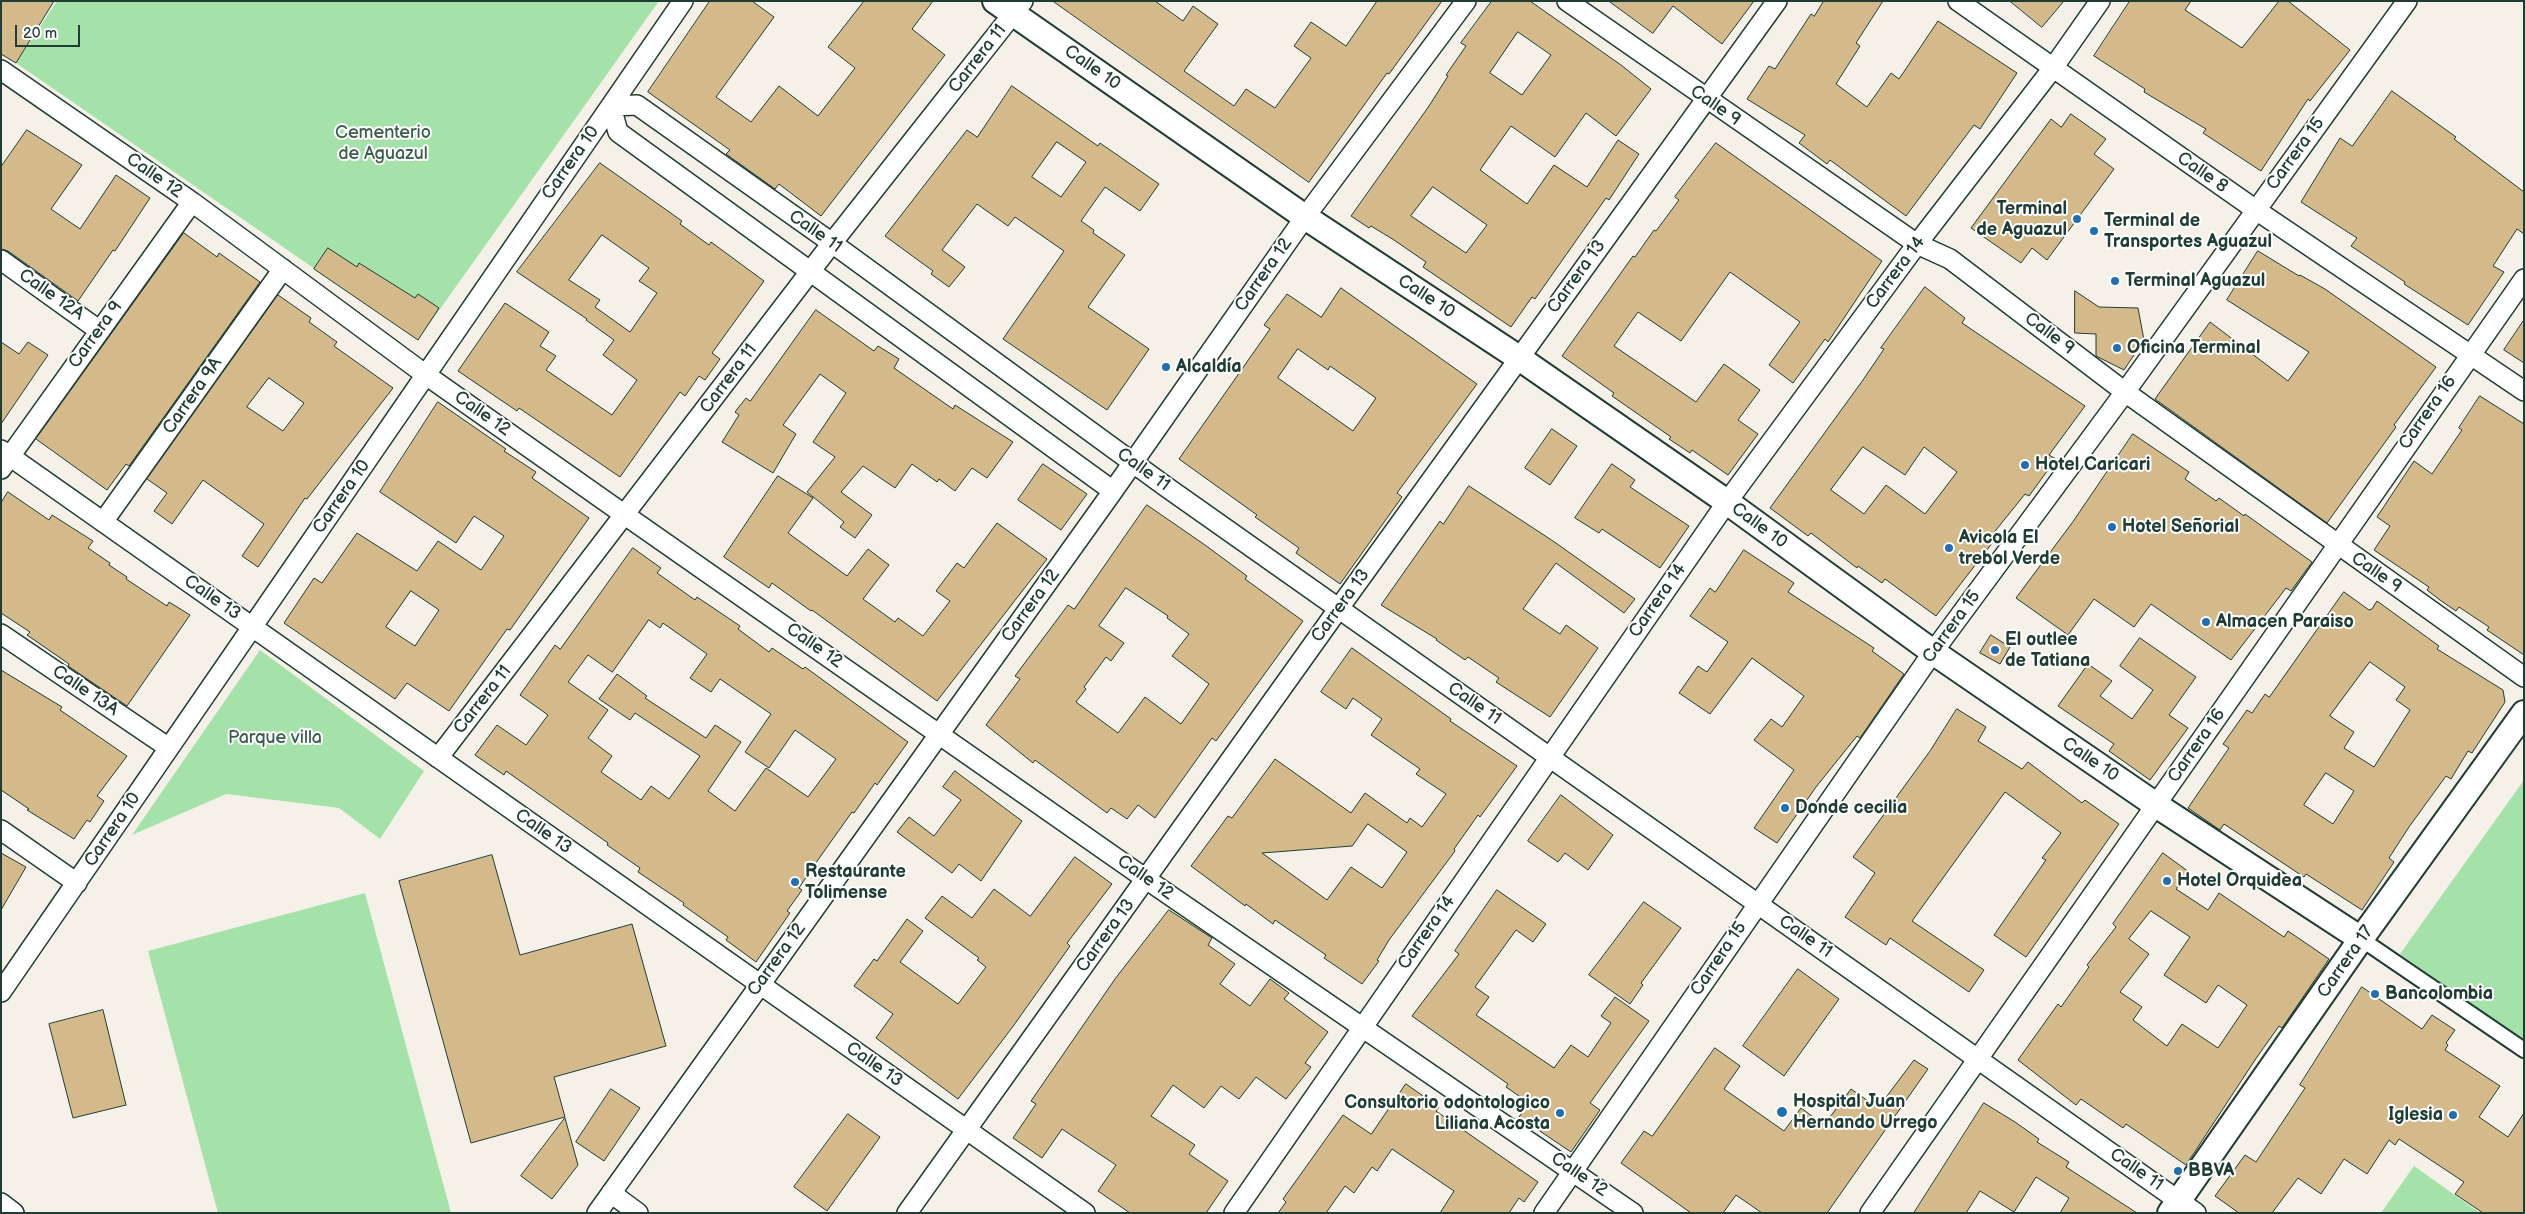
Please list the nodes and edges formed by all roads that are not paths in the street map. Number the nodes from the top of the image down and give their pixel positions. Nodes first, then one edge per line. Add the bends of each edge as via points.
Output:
1 (683, 1) edge
2 (1466, 1) edge
3 (1568, 1) edge
4 (1777, 1) edge
5 (1958, 1) edge
6 (2100, 1) edge
7 (2406, 1) edge
8 (1011, 5) edge
9 (2053, 68) junction
10 (1, 70) edge
11 (1707, 100) junction
12 (611, 106) junction
13 (192, 202) junction
14 (2256, 210) junction
15 (1305, 217) junction
16 (832, 243) junction
17 (1917, 244) junction
18 (1, 260) edge
19 (283, 269) junction
20 (811, 271) junction
21 (2524, 279) edge
22 (100, 330) junction
23 (2470, 354) junction
24 (1519, 358) junction
25 (426, 375) junction
26 (2524, 391) edge
27 (2125, 392) junction
28 (4, 458) edge
29 (1132, 463) junction
30 (1113, 491) junction
31 (1727, 502) junction
32 (625, 515) junction
33 (103, 522) junction
34 (2336, 544) junction
35 (1339, 608) junction
36 (252, 627) junction
37 (1, 634) edge
38 (1933, 652) junction
39 (2524, 677) edge
40 (2524, 713) edge
41 (939, 734) junction
42 (169, 748) junction
43 (1549, 757) junction
44 (438, 758) junction
45 (2156, 804) junction
46 (1, 830) edge
47 (1146, 879) junction
48 (76, 883) junction
49 (1757, 903) junction
50 (2361, 939) junction
51 (760, 984) junction
52 (1, 992) edge
53 (1362, 1027) junction
54 (2524, 1050) edge
55 (1978, 1059) junction
56 (966, 1130) junction
57 (1574, 1172) junction
58 (611, 1193) junction
59 (1, 1203) edge
60 (2182, 1209) edge
61 (14, 1213) edge
62 (597, 1213) edge
63 (638, 1213) edge
64 (907, 1213) edge
65 (1084, 1213) edge
66 (1234, 1213) edge
67 (1544, 1213) edge
68 (1633, 1213) edge
69 (1870, 1213) edge

1 - 12 street, Carrera 10
2 - 15 street, Carrera 12
3 - 11 street, Calle 9
4 - 11 street, Carrera 13
5 - 9 street, Calle 8
6 - 9 street, Carrera 14
7 - 14 street, Carrera 15
8 - 15 street, Calle 10
8 - 16 street, Carrera 11
9 - 14 street, Calle 8
9 - 17 street, Carrera 14
10 - 13 street, Calle 12
11 - 17 street, Calle 9
11 - 24 street, Carrera 13
12 - 16 street, Calle 11 via 637,105
12 - 20 street, Calle 11 via 618,132
12 - 25 street, Carrera 10
13 - 19 street, Calle 12
13 - 22 street, Carrera 9
14 - 23 street, Calle 8
14 - 27 street, Carrera 15
15 - 24 street, Calle 10
15 - 29 street, Carrera 12
16 - 20 street, Carrera 11
16 - 29 street, Calle 11
17 - 27 street, Calle 9 via 1950,258
17 - 31 street, Carrera 14
18 - 22 street, Calle 12A
19 - 25 street, Calle 12
19 - 33 street, Carrera 9A
20 - 30 street, Calle 11
20 - 32 street, Carrera 11
21 - 23 street, Carrera 16
22 - 28 street, Carrera 9
23 - 26 street, Calle 8
23 - 34 street, Carrera 16
24 - 31 street, Calle 10
24 - 35 street, Carrera 13
25 - 32 street, Calle 12
25 - 36 street, Carrera 10
27 - 34 street, Calle 9
27 - 38 street, Carrera 15
28 - 33 street, Calle 13
29 - 30 street, Carrera 12
29 - 35 street, Calle 11
30 - 41 street, Carrera 12
31 - 38 street, Calle 10
31 - 43 street, Carrera 14
32 - 41 street, Calle 12
32 - 44 street, Carrera 11
33 - 36 street, Calle 13
34 - 39 street, Calle 9
34 - 45 street, Carrera 16
35 - 43 street, Calle 11
35 - 47 street, Carrera 13
36 - 42 street, Carrera 10
36 - 44 street, Calle 13
37 - 42 street, Calle 13A
38 - 45 street, Calle 10
38 - 49 street, Carrera 15
40 - 50 street, Carrera 17
41 - 47 street, Calle 12
41 - 51 street, Carrera 12
42 - 48 street, Carrera 10
43 - 49 street, Calle 11
43 - 53 street, Carrera 14
44 - 51 street, Calle 13
45 - 50 street, Calle 10
45 - 55 street, Carrera 16
46 - 48 street
47 - 53 street, Calle 12
47 - 56 street, Carrera 13
48 - 52 street, Carrera 10
49 - 55 street, Calle 11
49 - 57 street, Carrera 15
50 - 54 street, Calle 10
50 - 60 street, Carrera 17
51 - 56 street, Calle 13
51 - 58 street, Carrera 12
53 - 57 street, Calle 12
53 - 66 street, Carrera 14
55 - 60 street, Calle 11
55 - 69 street, Carrera 16
56 - 64 street, Carrera 13
56 - 65 street, Calle 13
57 - 67 street, Carrera 15
57 - 68 street, Calle 12
58 - 62 street, Carrera 12
58 - 63 street
59 - 61 street

